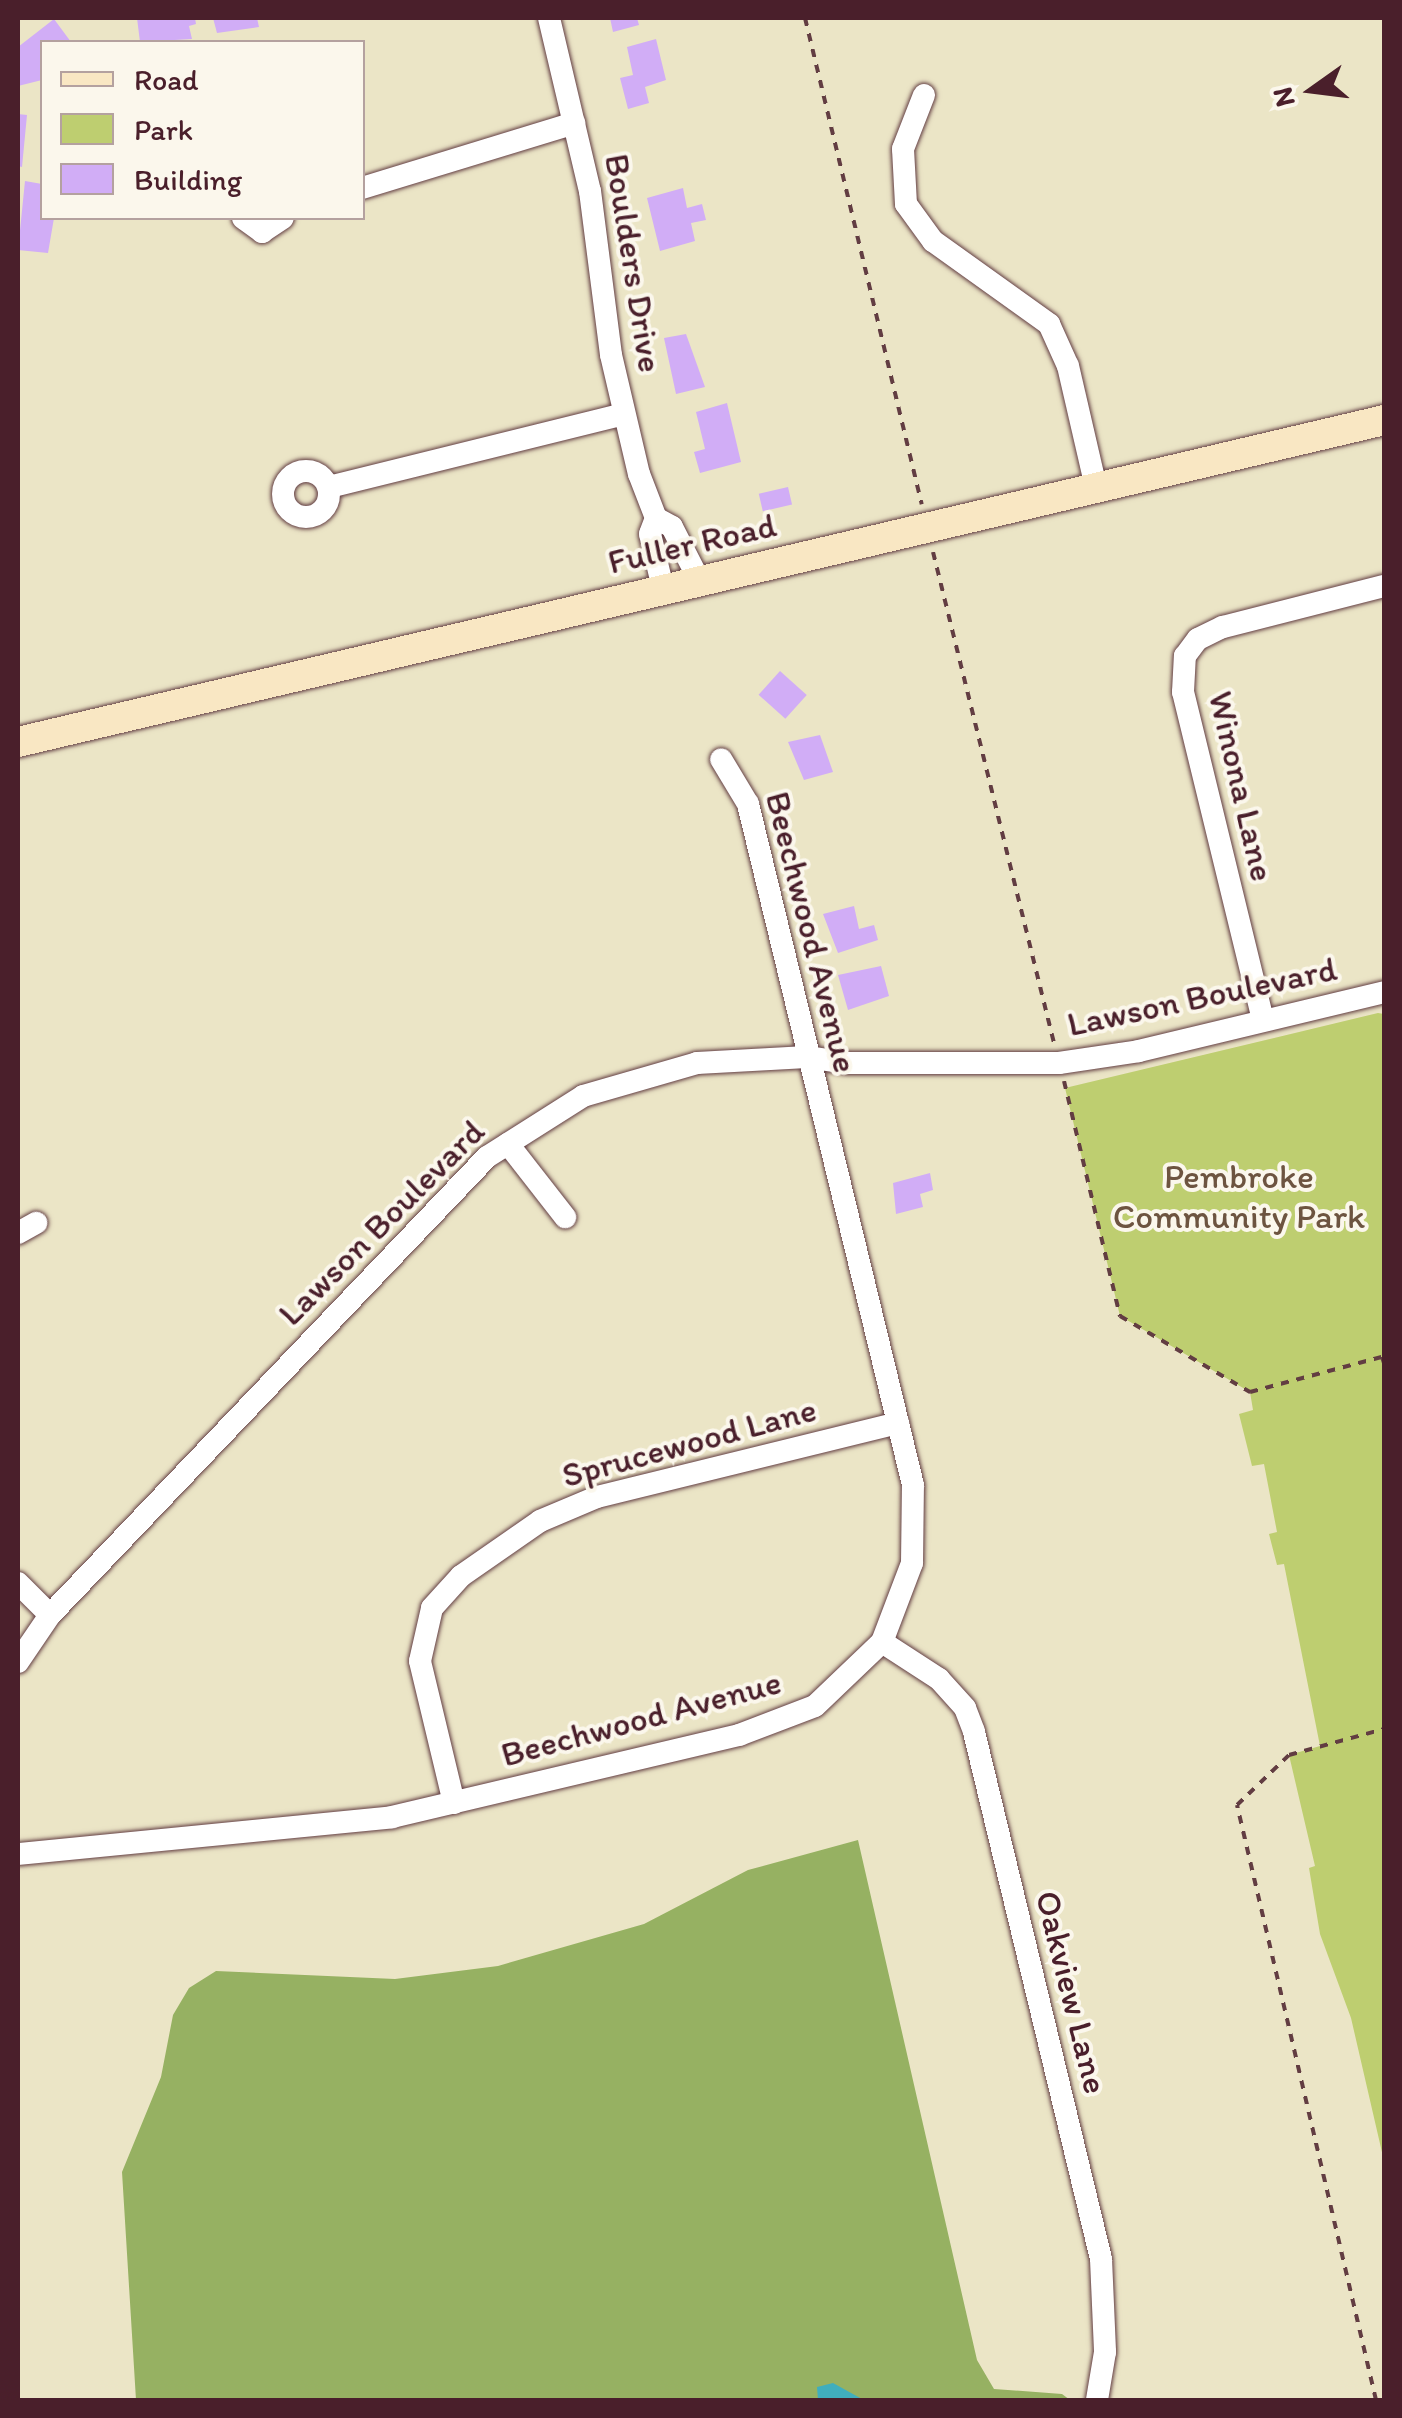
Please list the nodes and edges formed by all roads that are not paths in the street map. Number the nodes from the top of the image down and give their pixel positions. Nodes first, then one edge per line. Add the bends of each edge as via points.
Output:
1 (548, 18) edge
2 (924, 95) dead end
3 (574, 123) junction
4 (365, 187) edge
5 (247, 220) edge
6 (279, 220) edge
7 (624, 414) junction
8 (1384, 420) edge
9 (328, 487) dead end
10 (1096, 487) junction
11 (656, 518) junction
12 (699, 580) junction
13 (1384, 586) edge
14 (664, 588) junction
15 (18, 742) edge
16 (721, 759) dead end
17 (1384, 992) edge
18 (1263, 1020) junction
19 (806, 1057) junction
20 (508, 1144) junction
21 (565, 1217) dead end
22 (898, 1423) junction
23 (18, 1583) edge
24 (50, 1615) junction
25 (882, 1642) junction
26 (18, 1662) edge
27 (454, 1802) junction
28 (18, 1854) edge
29 (1096, 2400) edge

1 - 3 street, Boulders Drive
2 - 10 street via 903,148 906,204 933,241 1049,324 1068,366
3 - 4 street
3 - 7 street, Boulders Drive
5 - 6 street via 262,232
7 - 9 street
7 - 11 street, Boulders Drive
8 - 10 street, Fuller Road
10 - 12 street, Fuller Road
11 - 12 street, Boulders Drive via 672,527
11 - 14 street, Boulders Drive via 650,534
12 - 14 street, Fuller Road
13 - 18 street, Winona Lane via 1198,639 1182,670
14 - 15 street, Fuller Road
16 - 19 street, Beechwood Avenue via 748,804
17 - 18 street, Lawson Boulevard
18 - 19 street, Lawson Boulevard via 1059,1063 847,1063
19 - 20 street, Lawson Boulevard via 697,1063 634,1077 548,1114
19 - 22 street, Beechwood Avenue
20 - 21 street
20 - 24 street, Lawson Boulevard via 427,1218
22 - 25 street, Beechwood Avenue via 913,1485 912,1563
22 - 27 street, Sprucewood Lane via 597,1497 540,1521 461,1576 432,1608 420,1661
23 - 24 street
24 - 26 street, Lawson Boulevard
25 - 27 street, Beechwood Avenue via 815,1706 780,1723
25 - 29 street, Oakview Lane via 939,1679 965,1708 974,1732 1100,2258 1106,2352
27 - 28 street, Beechwood Avenue via 361,1823

